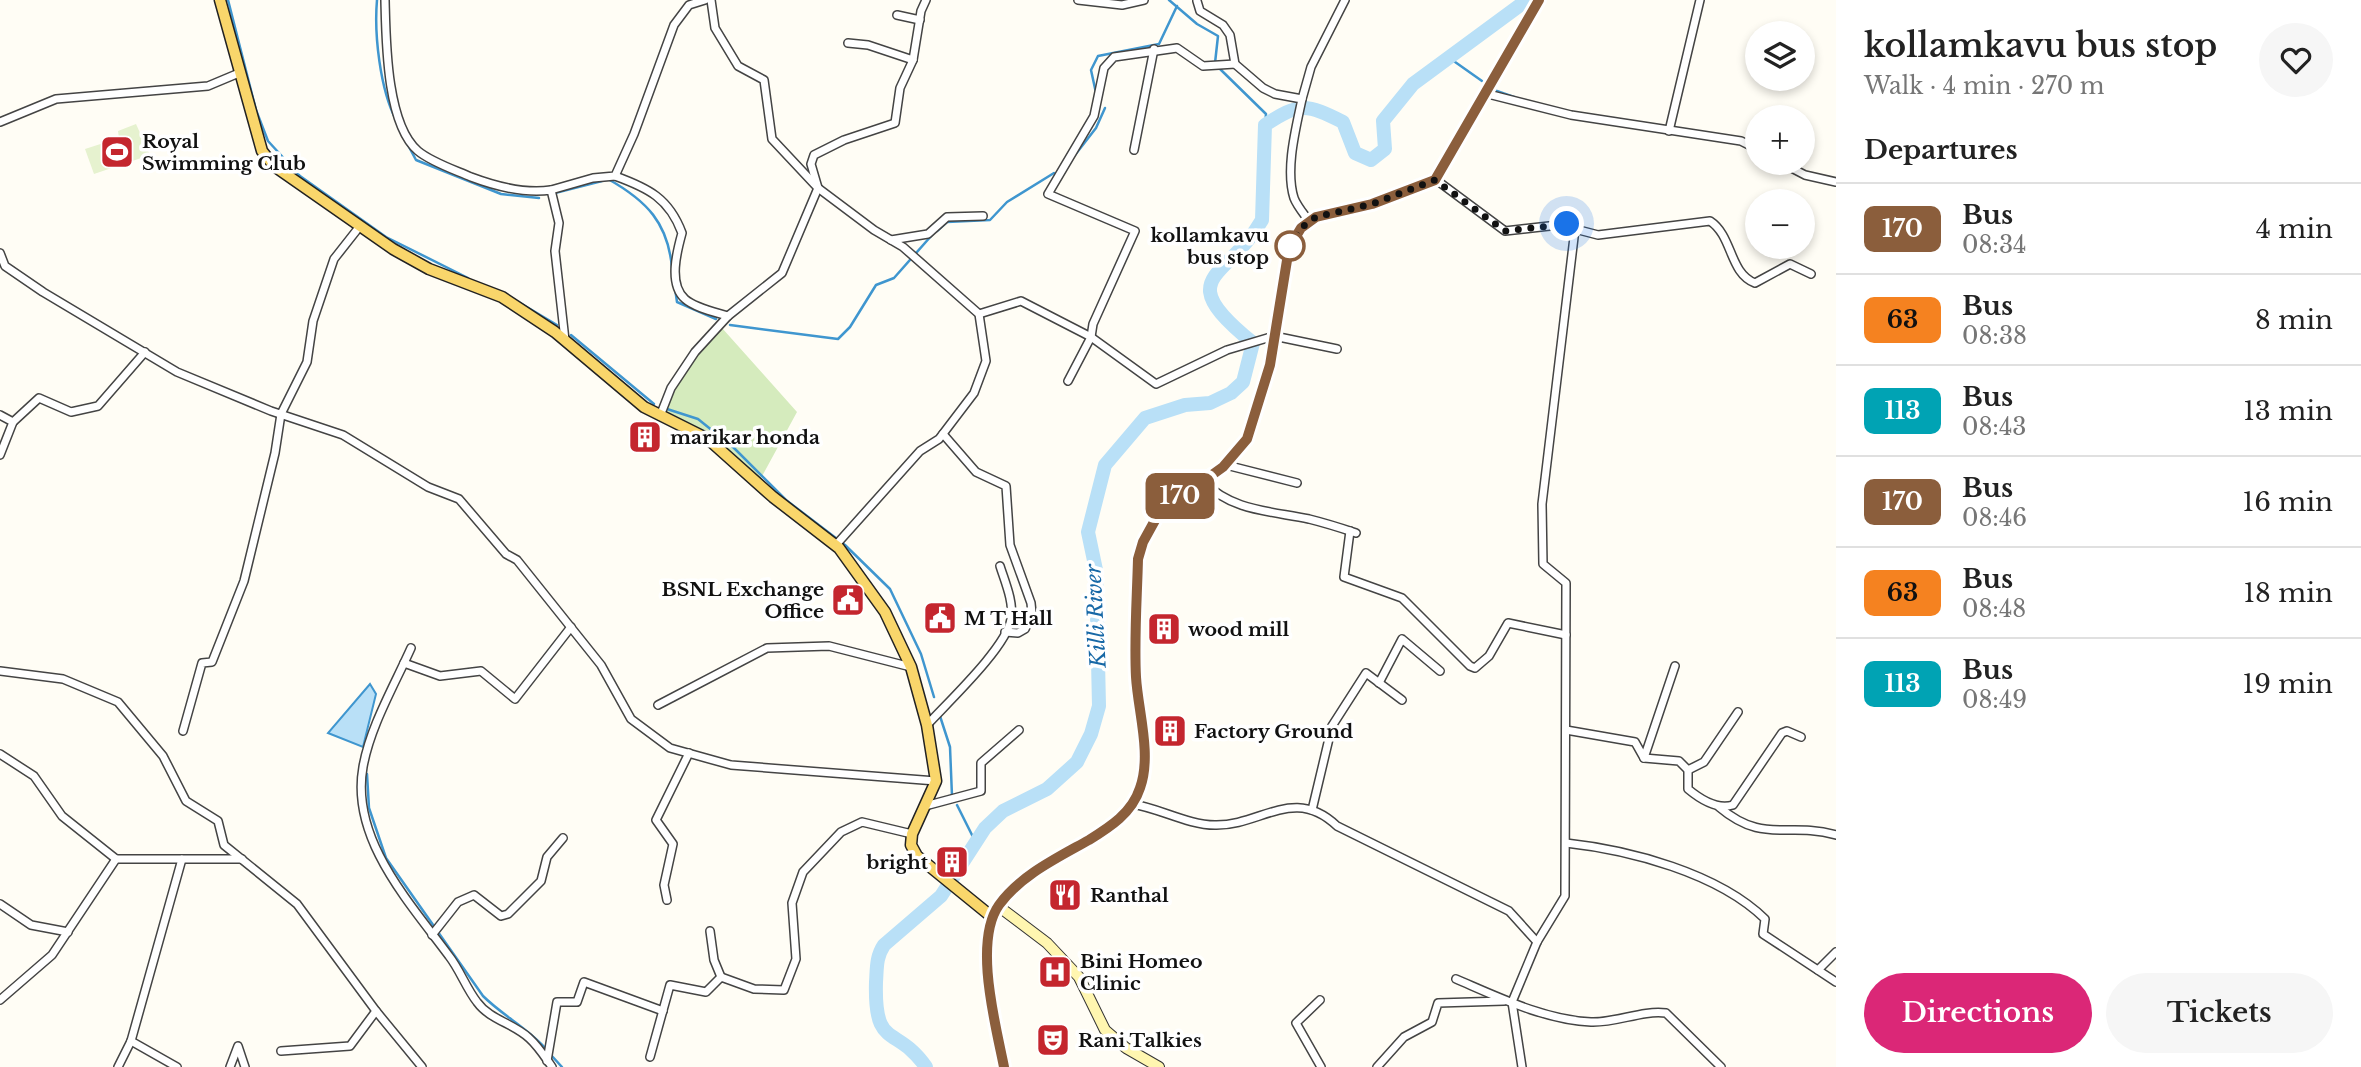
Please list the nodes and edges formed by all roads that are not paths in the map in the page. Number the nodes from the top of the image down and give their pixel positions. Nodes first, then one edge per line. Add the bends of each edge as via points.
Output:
1 (220, 0) edge
2 (385, 0) edge
3 (705, 0) edge
4 (711, 0) edge
5 (926, 0) edge
6 (1079, 0) edge
7 (1144, 0) edge
8 (1207, 0) edge
9 (1345, 0) edge
10 (1539, 0) edge
11 (1700, 0) edge
12 (1091, 1) edge
13 (1196, 1) edge
14 (897, 15) dead end
15 (920, 20) junction
16 (848, 43) dead end
17 (1154, 49) junction
18 (913, 60) junction
19 (1235, 64) junction
20 (239, 73) junction
21 (1484, 93) junction
22 (1302, 99) junction
23 (0, 122) edge
24 (1669, 131) junction
25 (1745, 143) edge
26 (1134, 150) dead end
27 (1805, 175) edge
28 (615, 176) junction
29 (1435, 180) junction
30 (1836, 182) edge
31 (818, 188) junction
32 (551, 190) junction
33 (983, 216) dead end
34 (1309, 221) junction
35 (360, 226) junction
36 (1575, 229) junction
37 (891, 240) junction
38 (0, 253) edge
39 (1811, 274) dead end
40 (979, 314) junction
41 (728, 316) junction
42 (1274, 336) junction
43 (1091, 337) junction
44 (565, 340) junction
45 (1337, 349) dead end
46 (145, 352) junction
47 (1068, 381) dead end
48 (281, 414) junction
49 (0, 415) edge
50 (660, 416) junction
51 (13, 422) junction
52 (943, 434) junction
53 (0, 455) edge
54 (1226, 465) junction
55 (1203, 481) junction
56 (1297, 483) dead end
57 (835, 546) junction
58 (1000, 566) dead end
59 (571, 627) junction
60 (1005, 632) junction
61 (1566, 635) junction
62 (411, 649) dead end
63 (404, 663) junction
64 (1675, 666) dead end
65 (911, 667) junction
66 (0, 671) edge
67 (1440, 671) dead end
68 (1380, 683) junction
69 (1402, 700) dead end
70 (658, 705) dead end
71 (1738, 712) dead end
72 (927, 725) junction
73 (1018, 730) dead end
74 (1566, 730) junction
75 (183, 731) dead end
76 (1801, 737) dead end
77 (689, 753) junction
78 (0, 754) edge
79 (1644, 758) junction
80 (1688, 770) junction
81 (936, 781) junction
82 (1132, 804) junction
83 (924, 806) junction
84 (1719, 807) junction
85 (1312, 810) junction
86 (912, 834) junction
87 (1836, 835) edge
88 (563, 838) dead end
89 (1566, 843) junction
90 (116, 859) junction
91 (182, 859) junction
92 (243, 859) junction
93 (667, 900) dead end
94 (0, 904) edge
95 (998, 906) junction
96 (992, 917) junction
97 (710, 931) dead end
98 (68, 932) junction
99 (432, 935) junction
100 (1537, 942) junction
101 (1836, 952) edge
102 (1818, 970) junction
103 (721, 976) junction
104 (1456, 979) dead end
105 (1836, 982) edge
106 (0, 1000) edge
107 (1320, 1000) dead end
108 (1512, 1002) junction
109 (376, 1011) junction
110 (663, 1011) junction
111 (131, 1041) junction
112 (281, 1051) dead end
113 (650, 1058) dead end
114 (550, 1064) edge
115 (118, 1067) edge
116 (177, 1067) edge
117 (230, 1067) edge
118 (246, 1067) edge
119 (422, 1067) edge
120 (1004, 1067) edge
121 (1159, 1067) edge
122 (1321, 1067) edge
123 (1377, 1067) edge
124 (1522, 1067) edge
125 (1721, 1067) edge

1 - 20 main road
2 - 32 street via 388,72 400,121 417,150 490,185
3 - 28 street via 689,5 674,25
4 - 31 street via 715,27 738,66 764,80 772,139
5 - 15 street
6 - 12 street
7 - 12 street via 1122,5
8 - 13 street
9 - 22 street via 1311,66
10 - 21 main road
11 - 24 street
13 - 19 street via 1200,11 1230,35
14 - 15 street
15 - 18 street
16 - 18 street
17 - 19 street via 1177,48 1202,66
17 - 26 street
17 - 43 street via 1114,57 1104,68 1094,116 1048,194 1135,231
18 - 31 street via 901,88 895,123 814,155 811,164
19 - 22 street via 1263,88
20 - 23 street via 208,86 56,99
20 - 35 main road via 262,151 274,166
21 - 24 street via 1571,115
21 - 29 main road
22 - 34 street via 1291,185 1295,201
24 - 25 street
27 - 30 street
28 - 32 street
28 - 41 street via 655,192 666,202 682,233 676,256 679,289 685,299
29 - 34 main road
29 - 36 street via 1505,231 1567,224
31 - 37 street
31 - 41 street via 782,273
32 - 44 street via 559,223 555,251
33 - 37 street via 947,217 928,234
34 - 42 main road via 1289,248
35 - 44 main road via 429,269 502,297
35 - 48 street via 334,259 313,321 307,362
36 - 39 street via 1598,234 1710,221 1721,228 1746,280 1755,283 1790,264
36 - 61 street via 1542,504 1543,564 1566,583
37 - 40 street
38 - 46 street via 5,266 43,292
40 - 43 street via 1021,301
40 - 52 street via 986,361 974,393
41 - 50 street via 695,352 671,388
42 - 43 street via 1227,350 1156,384
42 - 45 street
42 - 54 main road via 1256,415 1247,439
43 - 47 street
44 - 50 main road
46 - 48 street via 177,372
46 - 51 street via 98,406 71,412 39,398
48 - 59 street via 343,435 428,487 458,499 506,554 517,560
48 - 75 street via 244,581 212,662 202,663
49 - 51 street
50 - 57 main road via 708,439
51 - 53 street
52 - 57 street via 920,451
52 - 60 street via 976,472 1006,486 1010,545 1032,613 1026,629
54 - 55 main road
54 - 56 street
55 - 61 street via 1216,495 1353,532 1344,577 1402,598 1470,666 1475,668 1489,656 1508,623
55 - 82 main road via 1159,513 1138,559 1136,675 1144,769
57 - 65 main road via 885,612
58 - 60 street via 1012,618
59 - 63 street via 516,699 481,671 440,677
59 - 77 street via 601,665 631,719 670,748
60 - 72 street via 991,655
61 - 74 street
62 - 63 street
63 - 99 street via 368,746 363,805 380,857
64 - 79 street
65 - 70 street via 829,646 767,648
65 - 72 main road
66 - 92 street via 63,679 118,702 163,756 186,801 218,821 224,845
67 - 68 street via 1402,639
68 - 69 street
68 - 85 street via 1366,673 1337,717
71 - 80 street via 1704,762
72 - 81 main road
73 - 83 street via 981,764 981,791
74 - 79 street via 1635,742
74 - 89 street
76 - 84 street via 1782,733 1733,805
77 - 81 street via 731,765
77 - 93 street via 656,820 673,844 664,886
78 - 90 street via 34,776 62,816
79 - 80 street via 1679,761
80 - 84 street via 1688,789
81 - 83 main road
82 - 85 street via 1215,825 1281,807
82 - 95 main road via 1107,829 1028,877
83 - 86 main road
84 - 87 street via 1758,830 1816,829
85 - 100 street via 1509,911
86 - 96 main road via 917,856
86 - 103 street via 862,822 841,832 803,872 792,902 796,959 784,990 754,989
88 - 99 street via 547,857 541,881 508,914 501,916 474,895 458,902
89 - 100 street via 1565,896
89 - 102 street via 1613,849 1711,880 1765,919 1763,934
90 - 91 street
90 - 98 street
91 - 92 street
91 - 111 street
92 - 109 street via 297,904
94 - 98 street via 32,925
95 - 96 main road
95 - 121 main road via 1079,976 1105,1030
96 - 120 main road via 987,949 989,982
97 - 103 street
98 - 106 street via 52,955
99 - 114 street via 477,1002 493,1017 529,1037
100 - 108 street
101 - 102 street
102 - 105 street
103 - 110 street via 706,992 670,985
104 - 108 street
107 - 122 street via 1296,1023
108 - 123 street via 1438,1003 1432,1022 1404,1037
108 - 124 street
108 - 125 street via 1591,1022 1666,1013
109 - 112 street via 350,1046
109 - 119 street
110 - 113 street
110 - 114 street via 584,982 577,1002 557,1002
111 - 115 street
111 - 116 street
117 - 118 street via 237,1046

